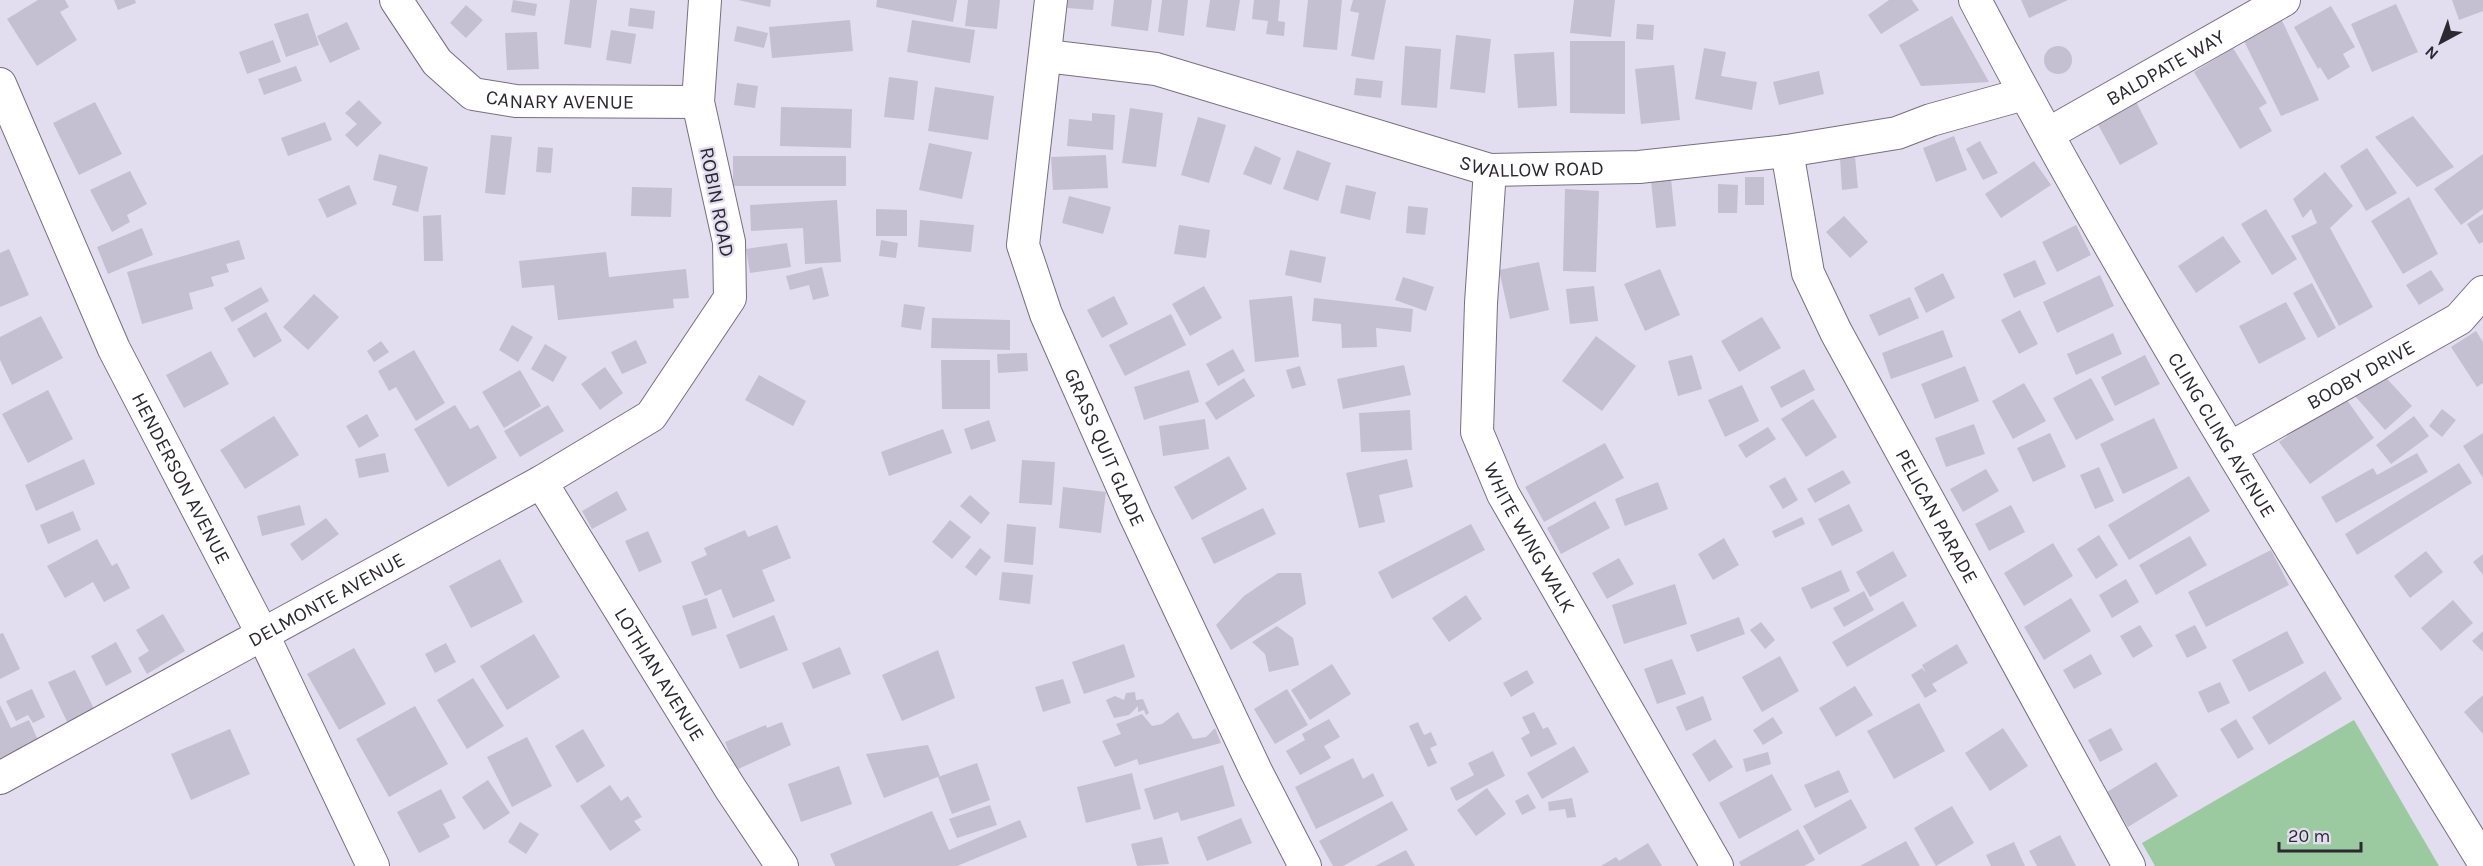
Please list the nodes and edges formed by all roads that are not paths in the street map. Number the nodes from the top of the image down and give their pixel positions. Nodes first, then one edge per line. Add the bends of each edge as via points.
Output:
1 (396, 0) edge
2 (705, 0) edge
3 (1052, 0) edge
4 (1975, 0) edge
5 (2284, 0) edge
6 (1046, 56) junction
7 (0, 84) edge
8 (2024, 94) junction
9 (698, 102) junction
10 (2048, 134) junction
11 (1787, 152) junction
12 (1490, 170) junction
13 (2483, 292) edge
14 (651, 416) joint
15 (2230, 448) junction
16 (541, 482) junction
17 (263, 635) junction
18 (0, 778) edge
19 (2483, 861) edge
20 (373, 866) edge
21 (782, 866) edge
22 (1305, 866) edge
23 (1717, 866) edge
24 (2129, 866) edge

1 - 9 street, CANARY AVENUE via 437,62 474,94 516,101
2 - 9 street, ROBIN ROAD
3 - 6 street, GRASS QUIT GLADE
4 - 8 street, CLING CLING AVENUE
5 - 10 street, BALDPATE WAY
6 - 12 street, SWALLOW ROAD via 1156,69
6 - 22 street, GRASS QUIT GLADE via 1023,245 1046,314 1130,505
7 - 17 street, HENDERSON AVENUE via 114,349
8 - 10 street, CLING CLING AVENUE
8 - 11 street, SWALLOW ROAD via 1898,133
9 - 14 street, ROBIN ROAD via 729,242 730,298
10 - 15 street, CLING CLING AVENUE
11 - 12 street, SWALLOW ROAD via 1639,167
11 - 24 street, PELICAN PARADE via 1808,273 1836,332
12 - 23 street, WHITE WING WALK via 1477,432 1503,494
13 - 15 street, BOOBY DRIVE via 2458,319
14 - 16 street, DELMONTE AVENUE
15 - 19 street, CLING CLING AVENUE
16 - 17 street, DELMONTE AVENUE
16 - 21 street, LOTHIAN AVENUE
17 - 18 street, DELMONTE AVENUE
17 - 20 street, HENDERSON AVENUE

